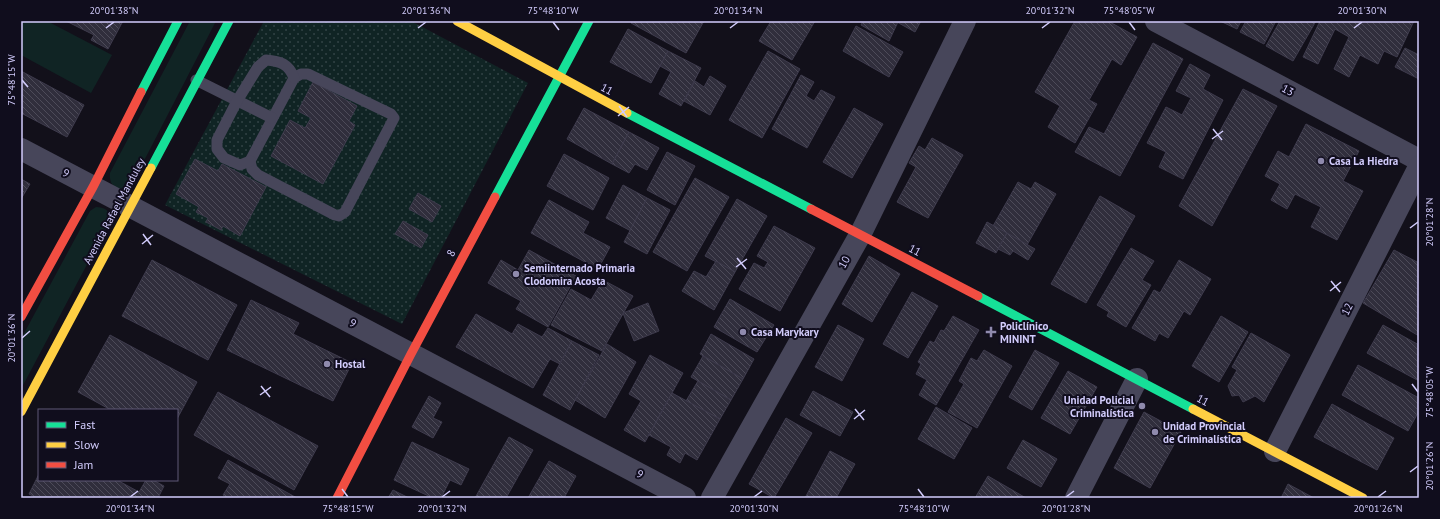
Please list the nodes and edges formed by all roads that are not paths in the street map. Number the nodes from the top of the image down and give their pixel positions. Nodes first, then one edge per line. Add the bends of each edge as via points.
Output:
1 (178, 21) edge
2 (229, 21) edge
3 (457, 21) edge
4 (589, 21) edge
5 (965, 21) edge
6 (1156, 21) edge
7 (294, 78) junction
8 (559, 78) junction
9 (196, 80) junction
10 (237, 101) junction
11 (272, 118) junction
12 (21, 150) edge
13 (1419, 160) edge
14 (250, 161) junction
15 (1419, 167) edge
16 (93, 187) junction
17 (130, 206) junction
18 (860, 235) junction
19 (21, 317) edge
20 (411, 354) junction
21 (1137, 379) junction
22 (21, 412) edge
23 (1275, 451) junction
24 (337, 498) edge
25 (685, 498) edge
26 (712, 498) edge
27 (1076, 498) edge
28 (1363, 498) edge

1 - 16 street
2 - 9 street, Avenida Rafael Manduley
3 - 8 street, 11
4 - 8 street, 8
5 - 18 street, 10
6 - 13 street, 13
7 - 10 lane via 286,64 266,60 258,67
7 - 11 lane
7 - 14 lane via 308,74 390,114 394,121 344,212 339,216 258,175 252,169
8 - 18 street, 11
8 - 20 street, 8
9 - 10 lane
9 - 17 street, Avenida Rafael Manduley
10 - 11 lane
10 - 14 lane via 216,140 217,149 224,158 240,165
11 - 14 lane
12 - 16 street, 9
15 - 23 street, 12
16 - 17 street, 9
16 - 19 street
17 - 20 street, 9
17 - 22 street, Avenida Rafael Manduley
18 - 21 street, 11
18 - 26 street, 10
20 - 24 street, 8
20 - 25 street, 9
21 - 23 street, 11
21 - 27 street
23 - 28 street, 11

